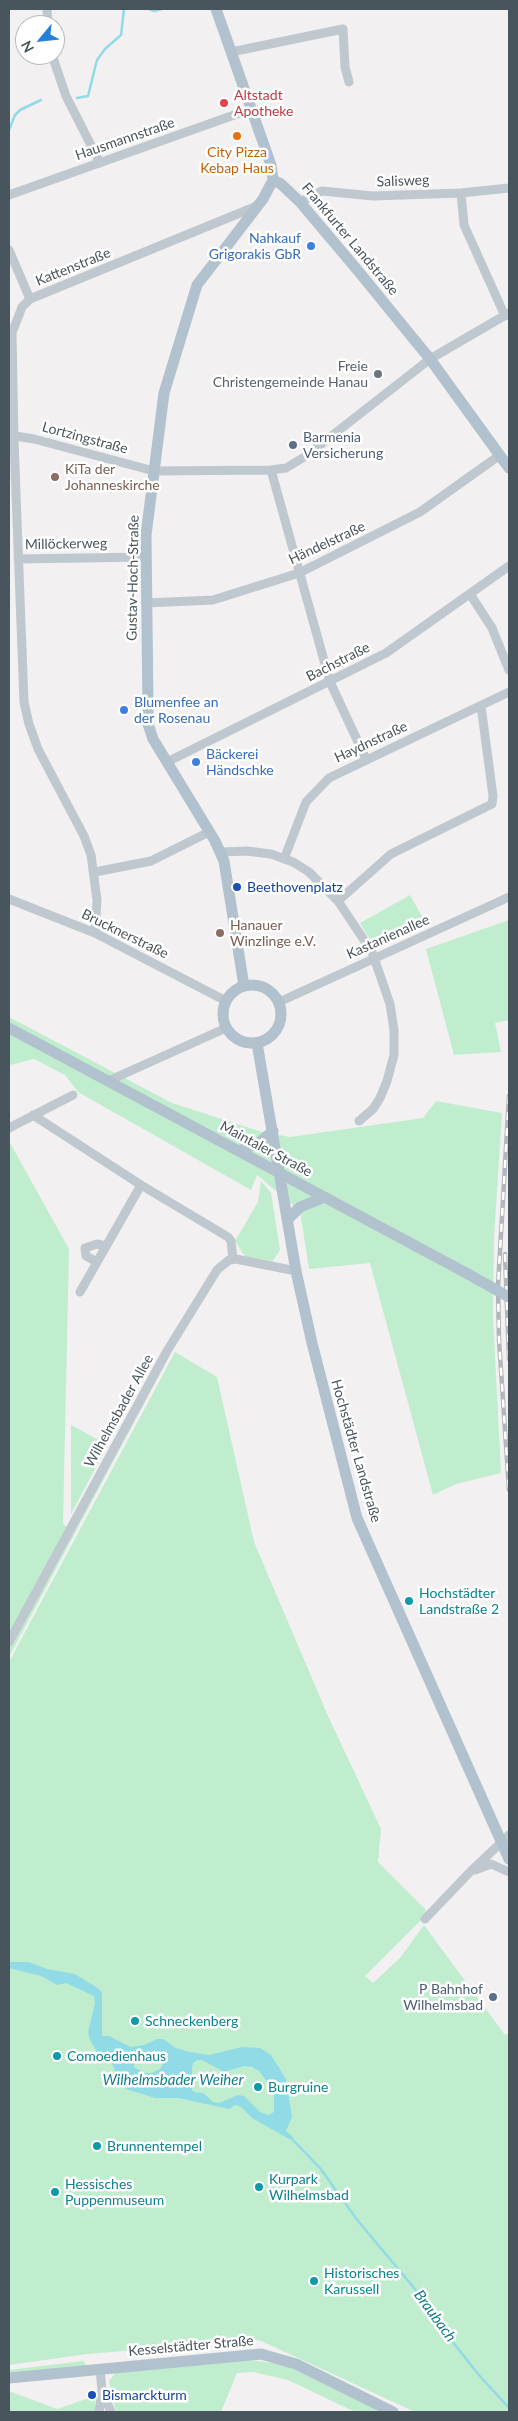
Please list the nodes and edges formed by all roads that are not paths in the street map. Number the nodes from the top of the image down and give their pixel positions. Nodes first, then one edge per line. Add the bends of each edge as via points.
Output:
1 (216, 9) edge
2 (231, 52) junction
3 (55, 65) edge
4 (349, 82) dead end
5 (251, 109) junction
6 (100, 163) junction
7 (273, 180) junction
8 (509, 188) edge
9 (461, 193) junction
10 (9, 195) edge
11 (300, 202) junction
12 (257, 206) junction
13 (9, 250) edge
14 (30, 299) junction
15 (507, 314) edge
16 (10, 332) edge
17 (430, 359) junction
18 (11, 434) edge
19 (500, 455) junction
20 (509, 468) edge
21 (270, 470) junction
22 (154, 471) junction
23 (146, 557) junction
24 (18, 559) junction
25 (509, 566) edge
26 (299, 573) junction
27 (470, 594) junction
28 (146, 603) junction
29 (509, 670) edge
30 (330, 682) junction
31 (509, 692) edge
32 (481, 706) junction
33 (366, 759) junction
34 (167, 762) junction
35 (209, 832) junction
36 (221, 852) junction
37 (284, 859) junction
38 (95, 872) junction
39 (509, 897) edge
40 (9, 899) edge
41 (338, 901) junction
42 (95, 932) junction
43 (375, 958) junction
44 (244, 986) junction
45 (226, 1001) junction
46 (279, 1002) junction
47 (9, 1028) edge
48 (226, 1028) junction
49 (257, 1044) junction
50 (108, 1081) junction
51 (72, 1095) dead end
52 (33, 1115) junction
53 (359, 1121) dead end
54 (9, 1128) edge
55 (273, 1132) junction
56 (239, 1151) junction
57 (281, 1174) junction
58 (141, 1185) junction
59 (325, 1198) junction
60 (288, 1219) junction
61 (106, 1246) junction
62 (233, 1259) junction
63 (97, 1262) junction
64 (296, 1270) junction
65 (80, 1292) dead end
66 (509, 1297) edge
67 (9, 1642) edge
68 (505, 1839) edge
69 (509, 1858) edge
70 (470, 1872) junction
71 (509, 1872) edge
72 (425, 1919) dead end
73 (100, 2369) junction
74 (9, 2378) edge
75 (102, 2390) junction
76 (99, 2412) edge
77 (110, 2412) edge
78 (393, 2412) edge

1 - 2 main road
2 - 4 street via 342,29
2 - 5 main road
3 - 6 street via 66,96
5 - 6 street, Hausmannstraße
5 - 7 main road via 271,165
6 - 10 street, Hausmannstraße
7 - 11 main road, Frankfurter Landstraße
7 - 12 main road, Gustav-Hoch-Straße
8 - 9 street, Salisweg
9 - 11 street, Salisweg via 373,196 322,191
9 - 15 street via 464,225
11 - 17 main road, Frankfurter Landstraße
12 - 14 street, Kattenstraße
12 - 22 main road, Gustav-Hoch-Straße via 197,285 164,393
13 - 14 street
14 - 16 street, Kattenstraße via 22,307
15 - 17 street, Lortzingstraße
16 - 18 street, Kattenstraße
17 - 19 main road, Frankfurter Landstraße
17 - 21 street, Lortzingstraße via 297,462 286,468
18 - 22 street, Lortzingstraße
18 - 24 street, Kattenstraße
19 - 20 main road, Frankfurter Landstraße
19 - 26 street, Händelstraße via 420,512
21 - 22 street, Lortzingstraße
21 - 26 street
22 - 23 main road, Gustav-Hoch-Straße
23 - 24 street, Millöckerweg
23 - 28 main road, Gustav-Hoch-Straße
24 - 38 street, Kattenstraße via 26,714 38,748 88,844
25 - 27 street, Bachstraße
26 - 28 street, Händelstraße via 212,600
26 - 30 street
27 - 29 street via 492,628
27 - 30 street, Bachstraße via 397,646
28 - 34 main road, Gustav-Hoch-Straße via 148,724
30 - 33 street
30 - 34 street, Bachstraße
31 - 32 street, Haydnstraße
32 - 33 street, Haydnstraße
32 - 41 street via 492,804 390,854
33 - 37 street, Haydnstraße via 329,778 311,795
34 - 35 main road, Gustav-Hoch-Straße
35 - 36 main road, Gustav-Hoch-Straße
35 - 38 street via 151,861
36 - 37 street via 255,852
36 - 44 main road, Gustav-Hoch-Straße
37 - 41 street via 309,872
38 - 42 street, Kattenstraße
39 - 43 street, Kastanienallee
40 - 42 street, Brucknerstraße
41 - 43 street
42 - 45 street, Brucknerstraße
43 - 46 street, Kastanienallee
43 - 53 street via 390,1004 394,1055 380,1098
44 - 45 main road via 234,991
44 - 46 main road via 264,987
45 - 48 main road via 223,1014
46 - 49 main road via 282,1017 277,1030 270,1038
47 - 50 main road, Maintaler Straße
48 - 49 main road via 240,1041
48 - 50 street
49 - 55 main road, Hochstädter Landstraße
50 - 56 main road, Maintaler Straße
51 - 52 street
52 - 54 street
52 - 58 street
55 - 56 main road
55 - 57 main road, Hochstädter Landstraße
56 - 57 main road, Maintaler Straße
57 - 59 main road, Maintaler Straße
57 - 60 main road, Hochstädter Landstraße
58 - 61 street
58 - 62 street via 228,1237
59 - 60 main road via 300,1207
59 - 66 main road, Maintaler Straße, bridge
60 - 64 main road, Hochstädter Landstraße
61 - 63 street
61 - 63 street via 91,1245 84,1250 86,1256
62 - 64 street
62 - 67 street, Wilhelmsbader Allee via 216,1270 167,1351
63 - 65 street
64 - 68 main road, Hochstädter Landstraße via 357,1518
68 - 69 main road, Hochstädter Landstraße
68 - 70 street
70 - 71 street via 491,1864
70 - 72 street
73 - 74 main road, Kesselstädter Straße
73 - 75 street
73 - 78 main road, Kesselstädter Straße via 247,2354 272,2356
75 - 76 street
75 - 77 street

